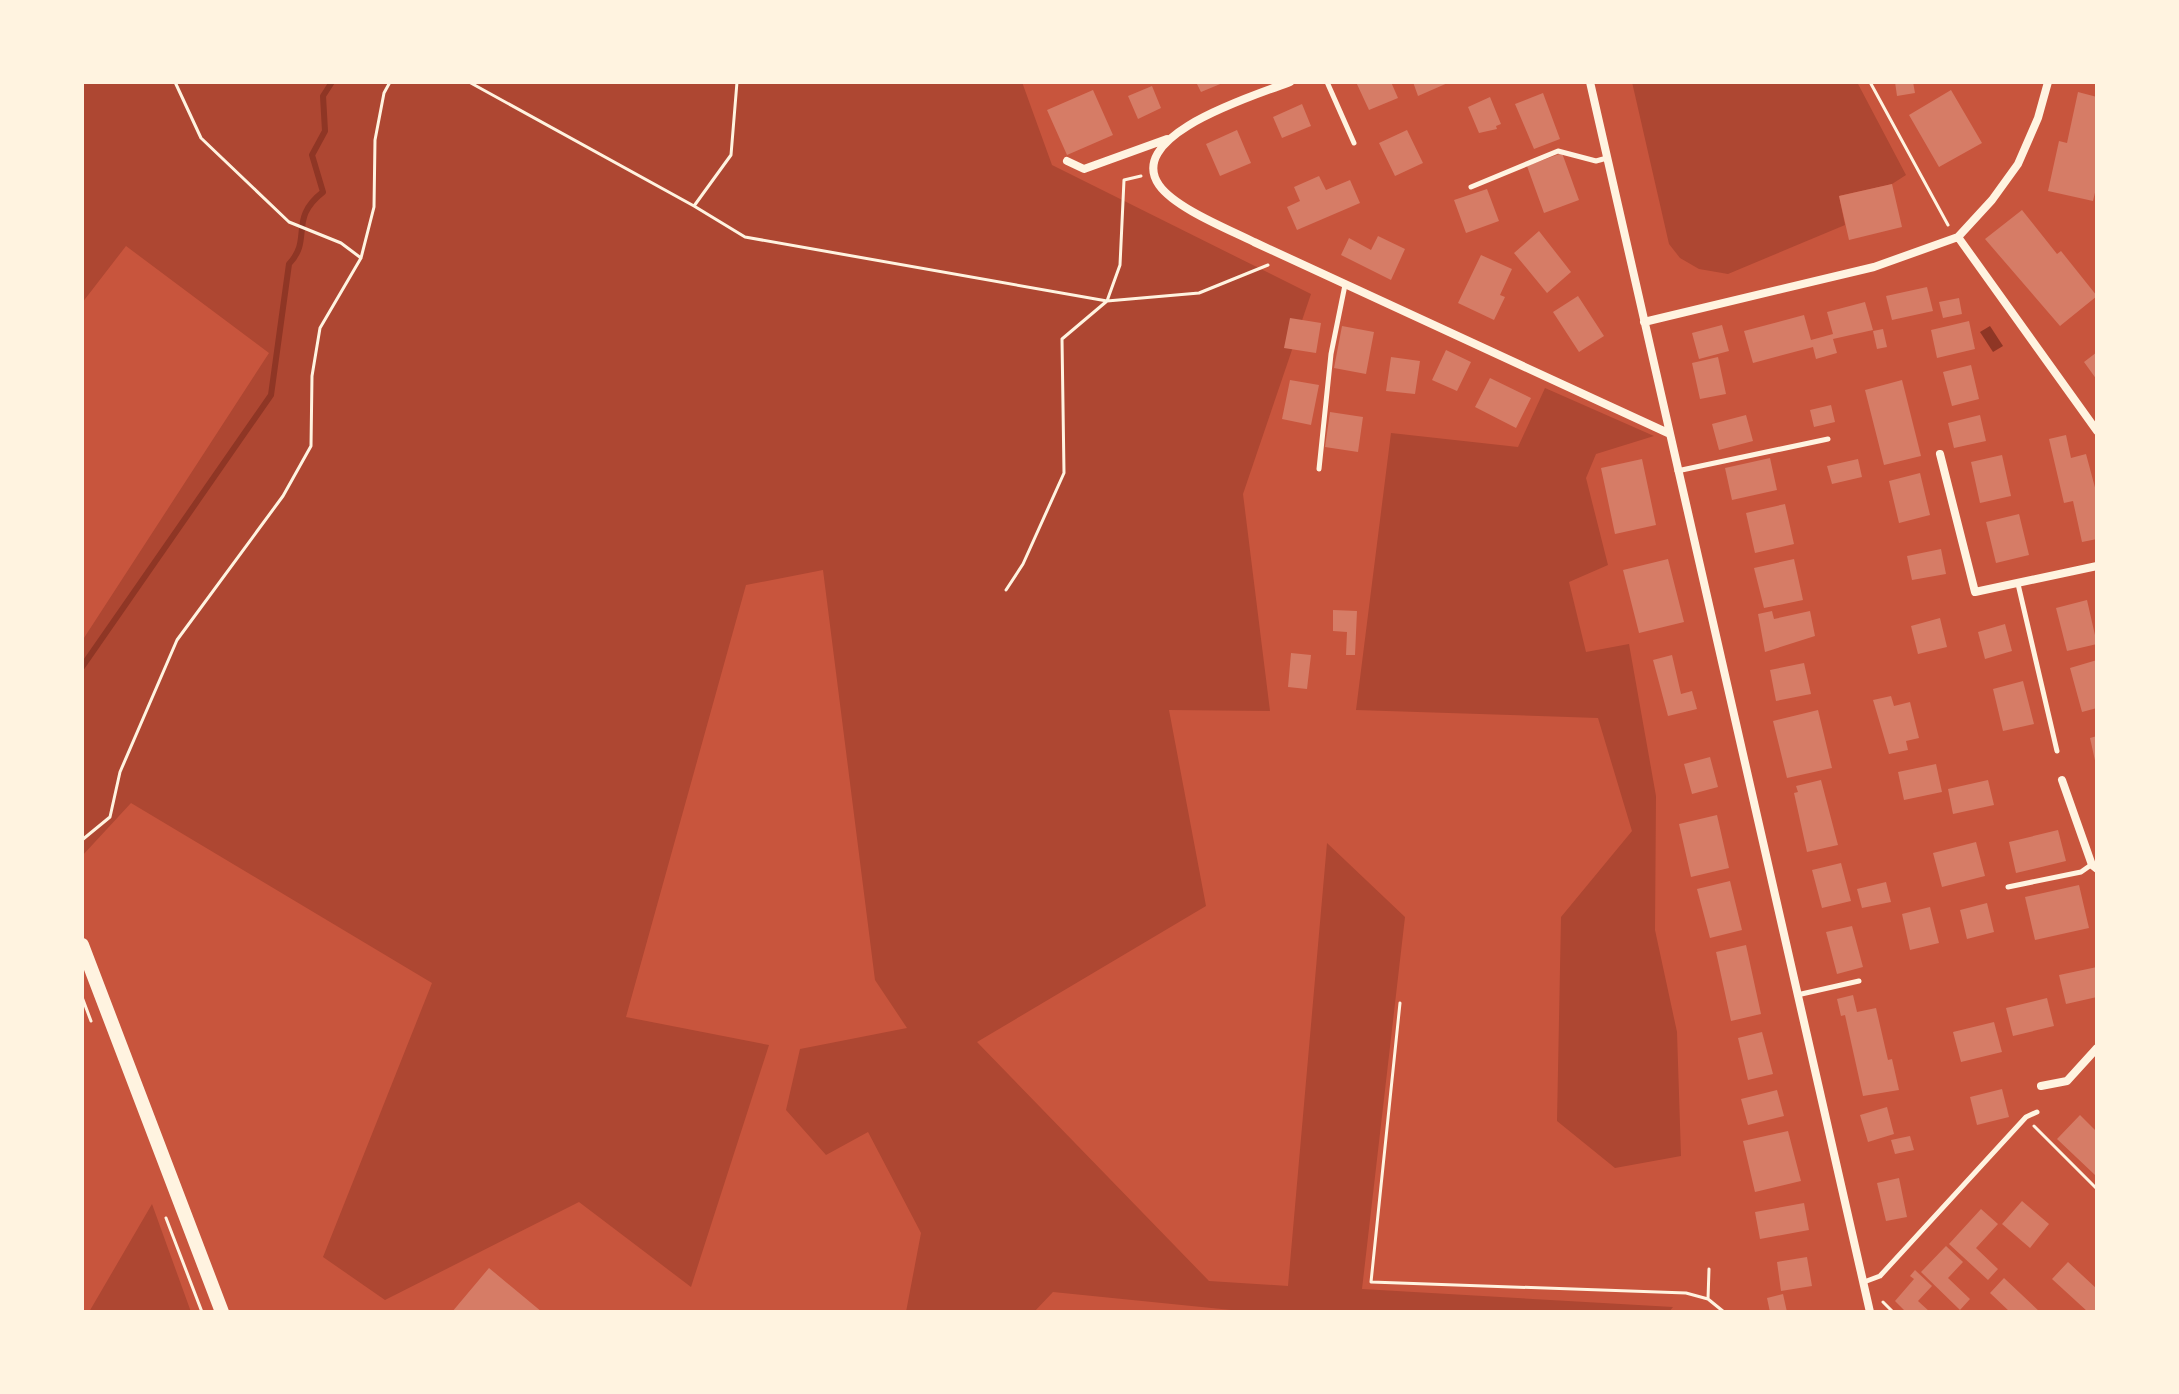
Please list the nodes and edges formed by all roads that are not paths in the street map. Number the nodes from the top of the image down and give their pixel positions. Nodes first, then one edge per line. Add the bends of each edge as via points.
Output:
1 (1290, 82) edge
2 (1327, 82) edge
3 (1590, 82) edge
4 (2048, 82) edge
5 (1167, 139) junction
6 (1354, 143) dead end
7 (1608, 158) junction
8 (1067, 161) dead end
9 (1471, 187) dead end
10 (1958, 237) junction
11 (1345, 285) junction
12 (1644, 322) junction
13 (2097, 431) edge
14 (1668, 433) junction
15 (1828, 439) dead end
16 (1940, 454) dead end
17 (1319, 469) dead end
18 (1676, 471) junction
19 (2097, 566) edge
20 (2018, 584) junction
21 (2057, 751) dead end
22 (2062, 780) dead end
23 (2095, 867) edge
24 (2008, 887) dead end
25 (82, 945) edge
26 (1859, 981) dead end
27 (1797, 995) junction
28 (2097, 1048) edge
29 (2041, 1086) dead end
30 (2037, 1112) dead end
31 (1863, 1282) junction
32 (222, 1312) edge
33 (1870, 1312) edge

1 - 5 street via 1194,120
2 - 6 lane
3 - 7 street
4 - 10 street via 2018,164
5 - 8 street via 1084,169
5 - 11 street via 1153,174 1160,188 1196,213
7 - 9 lane via 1596,161 1558,151
7 - 12 street
10 - 12 street via 1874,267
10 - 13 street
11 - 14 street
11 - 17 lane via 1331,354
12 - 14 street
14 - 18 street
15 - 18 lane
16 - 20 street via 1975,592
18 - 27 street
19 - 20 street
20 - 21 lane
22 - 23 street
23 - 24 lane
25 - 32 street
26 - 27 lane
27 - 31 street
28 - 29 street via 2067,1081
30 - 31 lane via 2026,1117 1880,1276
31 - 33 street

